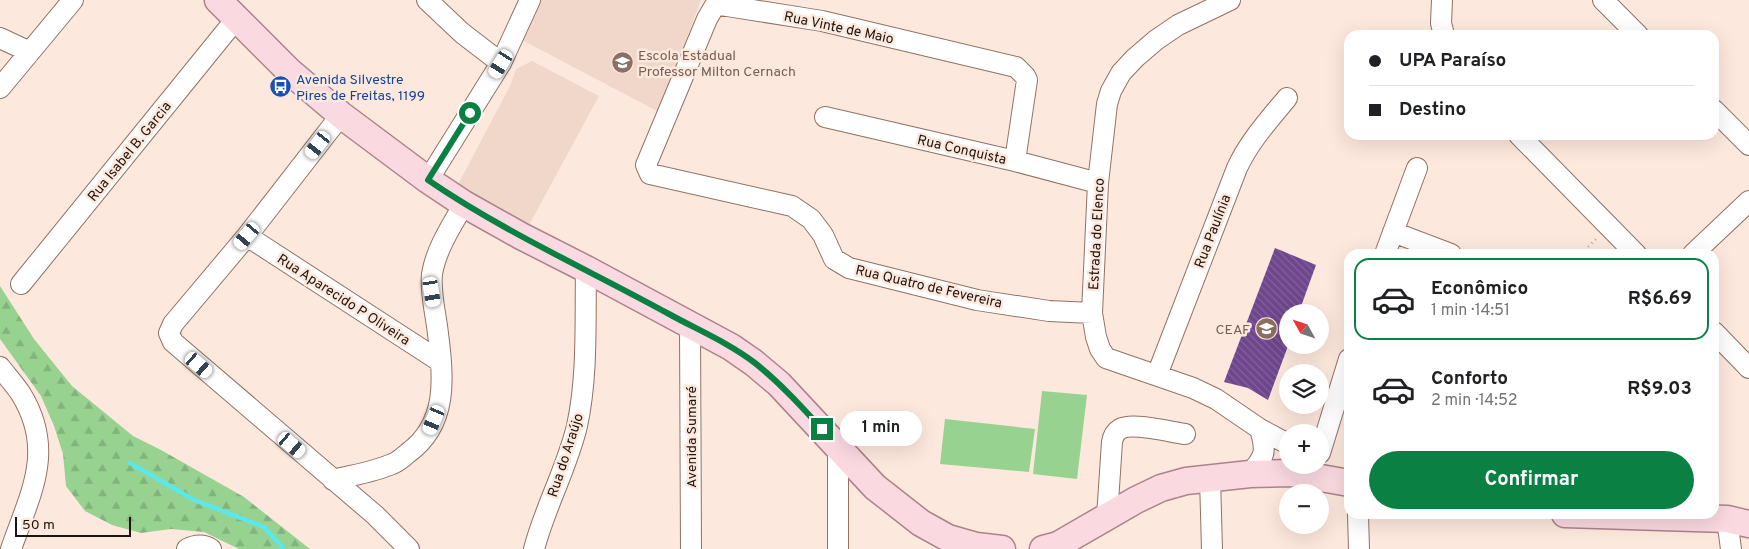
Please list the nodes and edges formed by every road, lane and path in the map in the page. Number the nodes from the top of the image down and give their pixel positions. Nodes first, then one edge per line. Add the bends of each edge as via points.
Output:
1 (73, 0) edge
2 (218, 0) edge
3 (530, 0) edge
4 (1230, 0) edge
5 (1442, 0) edge
6 (1603, 0) edge
7 (430, 1) edge
8 (236, 19) junction
9 (1443, 30) edge
10 (1633, 30) edge
11 (0, 38) edge
12 (30, 52) junction
13 (501, 64) junction
14 (0, 88) edge
15 (1287, 98) dead end
16 (341, 115) junction
17 (1719, 115) edge
18 (825, 117) dead end
19 (1523, 140) edge
20 (1749, 145) edge
21 (1014, 161) junction
22 (1417, 168) dead end
23 (650, 174) joint
24 (428, 180) junction
25 (1098, 183) junction
26 (1749, 201) edge
27 (464, 204) junction
28 (1609, 227) junction
29 (1393, 232) junction
30 (247, 236) junction
31 (1387, 249) edge
32 (1438, 249) edge
33 (1586, 249) edge
34 (1631, 249) edge
35 (1698, 249) edge
36 (586, 269) junction
37 (21, 284) dead end
38 (1092, 313) junction
39 (690, 326) junction
40 (1719, 337) edge
41 (441, 362) junction
42 (0, 366) edge
43 (1749, 368) edge
44 (1344, 373) edge
45 (1157, 375) junction
46 (1325, 424) edge
47 (1260, 429) junction
48 (1185, 434) dead end
49 (1279, 439) edge
50 (838, 446) junction
51 (1279, 470) edge
52 (1250, 474) junction
53 (1328, 474) edge
54 (1210, 478) junction
55 (333, 480) junction
56 (1344, 481) edge
57 (1107, 517) junction
58 (1358, 519) edge
59 (1673, 519) edge
60 (1738, 522) edge
61 (11, 549) edge
62 (186, 549) edge
63 (210, 549) edge
64 (409, 549) edge
65 (534, 549) edge
66 (692, 549) edge
67 (838, 549) edge
68 (1002, 549) edge
69 (1043, 549) edge
70 (1212, 549) edge
71 (1359, 549) edge
72 (1731, 549) edge

1 - 12 street
2 - 8 main road
3 - 13 street
4 - 25 street, Estrada do Elenco via 1178,25 1156,40 1121,73 1107,104
5 - 9 street
6 - 10 street
7 - 13 street
8 - 16 main road via 289,71
8 - 37 street, Rua Isabel B. Garcia
11 - 12 street
12 - 14 street
13 - 24 street
15 - 45 street, Rua Paulínia via 1244,152
16 - 24 main road
16 - 30 street
17 - 20 street
18 - 21 street, Rua Conquista
19 - 28 street
21 - 23 street, Rua Vinte de Maio via 1027,80 1016,67 822,21 721,4 714,7 707,19 647,160
21 - 25 street, Rua Conquista
22 - 29 street
23 - 38 street, Rua Quatro de Fevereira via 792,206 811,219 834,259 850,268 977,300 1049,311
24 - 27 main road
25 - 38 street, Estrada do Elenco
26 - 35 street
27 - 36 main road
27 - 41 street via 439,252 432,274
28 - 33 path
28 - 34 street
29 - 31 street
29 - 32 street
30 - 41 street, Rua Aparecido P Oliveira
30 - 55 street via 169,332 173,342
36 - 39 main road
36 - 65 street, Rua do Araújo via 584,384 577,427
38 - 45 street, Estrada do Elenco via 1096,337 1106,358
39 - 50 main road via 754,363 779,384
39 - 66 street, Avenida Sumaré
40 - 43 street
41 - 55 street via 443,378 439,407 429,432 414,449 394,464
42 - 61 street via 21,394 34,421 39,443 37,473
44 - 46 street
45 - 47 street, Estrada do Elenco via 1216,399
47 - 49 street, Estrada do Elenco
47 - 52 street via 1264,452
48 - 57 street via 1130,426 1120,428 1114,434
50 - 67 street
50 - 68 main road via 875,487 921,523 948,538
51 - 52 main road
52 - 54 main road
53 - 56 main road
54 - 57 main road via 1161,488
54 - 70 street
55 - 64 street
57 - 69 main road via 1058,545
58 - 71 street
59 - 60 main road
60 - 72 street
62 - 63 street via 196,545

